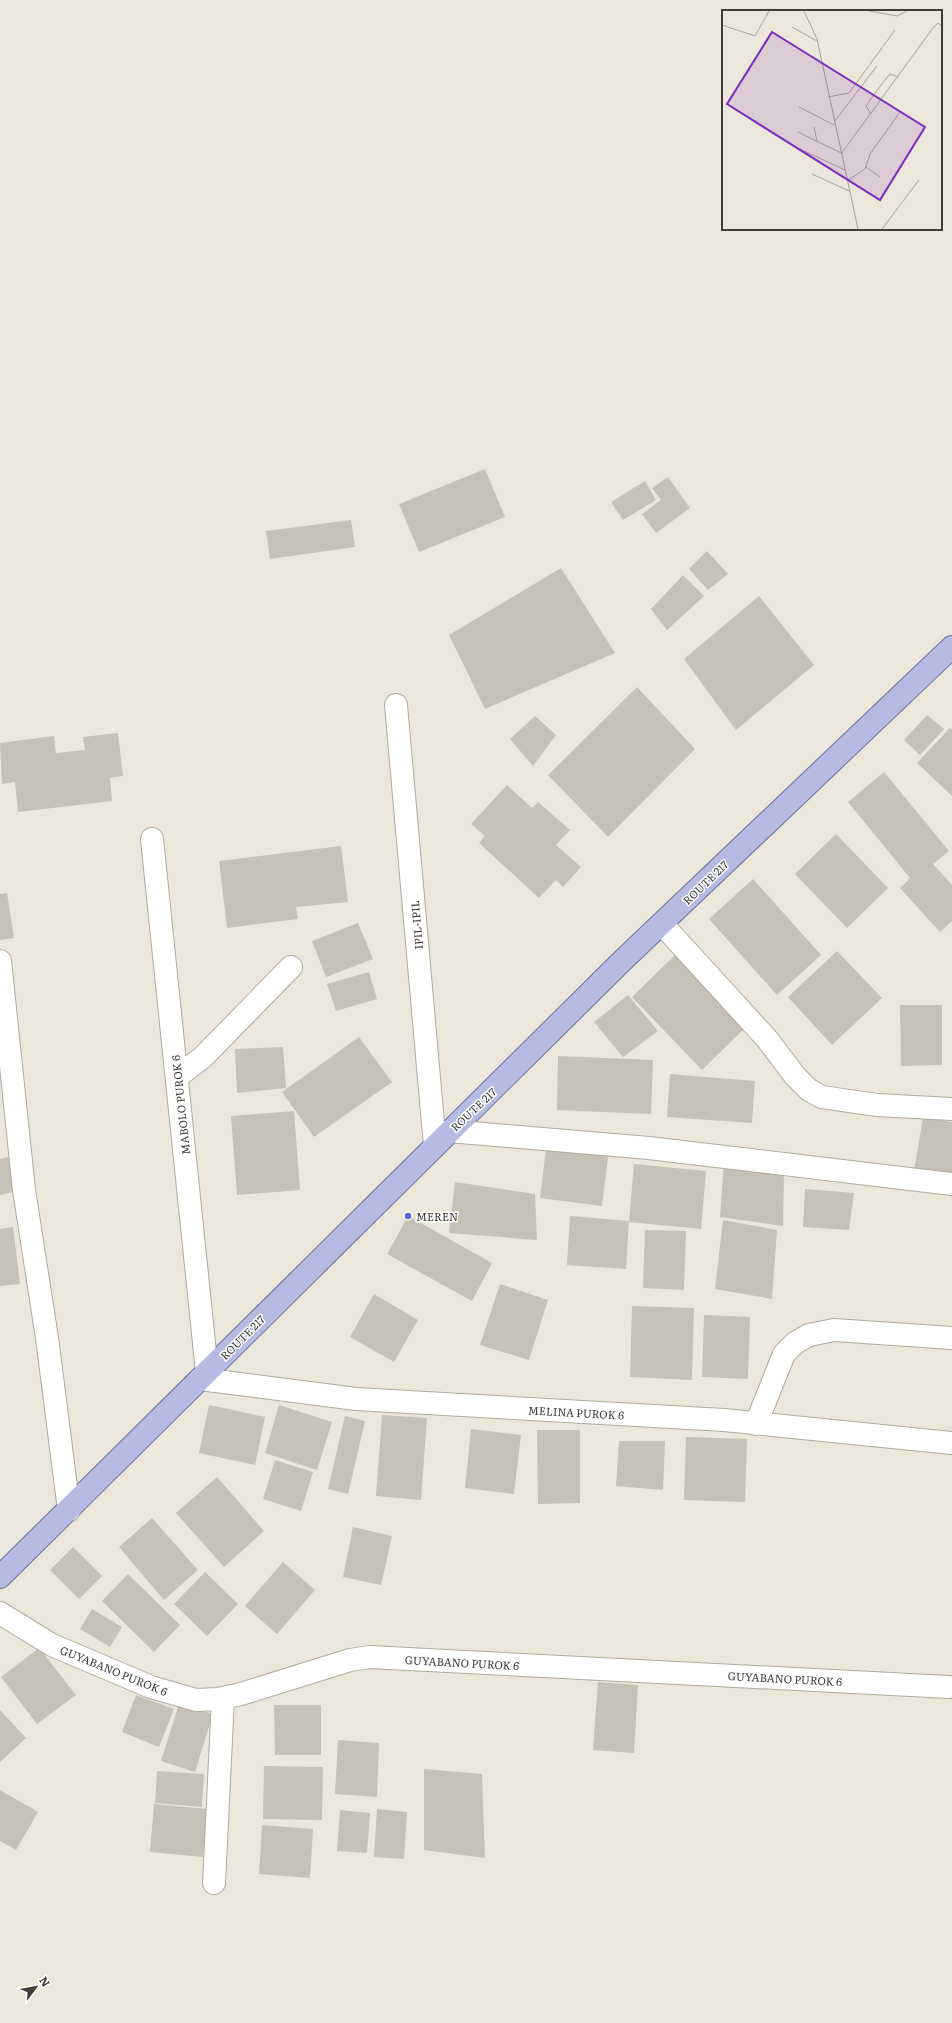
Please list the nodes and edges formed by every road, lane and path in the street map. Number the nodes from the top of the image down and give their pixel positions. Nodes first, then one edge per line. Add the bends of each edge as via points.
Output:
1 (952, 647) edge
2 (396, 705) dead end
3 (152, 839) dead end
4 (662, 924) junction
5 (0, 961) edge
6 (290, 967) dead end
7 (177, 1077) junction
8 (952, 1109) edge
9 (442, 1139) junction
10 (952, 1184) edge
11 (952, 1338) edge
12 (204, 1375) junction
13 (756, 1424) junction
14 (952, 1443) edge
15 (69, 1510) junction
16 (0, 1577) edge
17 (0, 1613) edge
18 (949, 1687) dead end
19 (223, 1698) junction
20 (214, 1884) dead end

1 - 4 main road, ROUTE 217
2 - 9 street, IPIL-IPIL
3 - 7 street, MABOLO PUROK 6
4 - 8 street via 767,1039 809,1090 822,1097 877,1105
4 - 9 main road, ROUTE 217
5 - 15 street via 24,1190 47,1338
6 - 7 street via 203,1057
7 - 12 street, MABOLO PUROK 6
9 - 10 street via 649,1148
9 - 12 main road, ROUTE 217
11 - 13 street via 834,1330 809,1335 795,1343 784,1354
12 - 13 street, MELINA PUROK 6 via 356,1399
12 - 15 main road, ROUTE 217
13 - 14 street, MELINA PUROK 6
15 - 16 main road, ROUTE 217
17 - 19 street, GUYABANO PUROK 6 via 52,1645 151,1687 196,1700
18 - 19 street, GUYABANO PUROK 6 via 370,1657 350,1660
19 - 20 street

